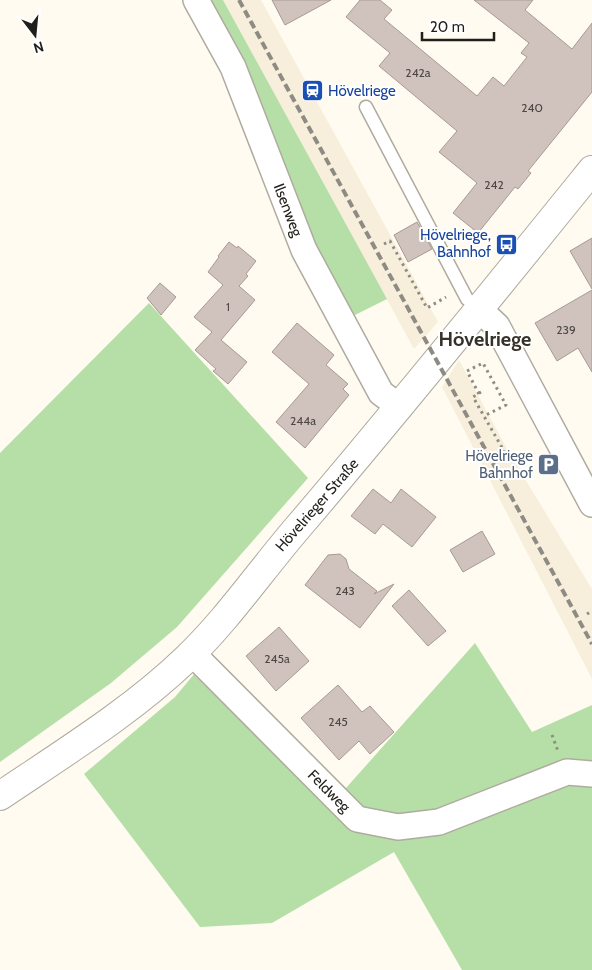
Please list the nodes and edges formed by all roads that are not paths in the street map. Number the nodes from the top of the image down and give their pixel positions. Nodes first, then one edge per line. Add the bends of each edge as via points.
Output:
1 (196, 0) edge
2 (366, 107) dead end
3 (592, 170) edge
4 (479, 309) junction
5 (400, 407) junction
6 (592, 504) edge
7 (192, 653) junction
8 (592, 774) edge
9 (0, 796) edge

1 - 5 street, Ilsenweg via 233,67 304,250 381,393
2 - 4 lane via 467,299
3 - 4 main road, Hövelrieger Straße
4 - 5 main road, Hövelrieger Straße
4 - 6 street via 497,326
5 - 7 main road, Hövelrieger Straße
7 - 8 street, Feldweg via 357,819 398,827 439,822 567,772
7 - 9 main road, Hövelrieger Straße via 132,704

